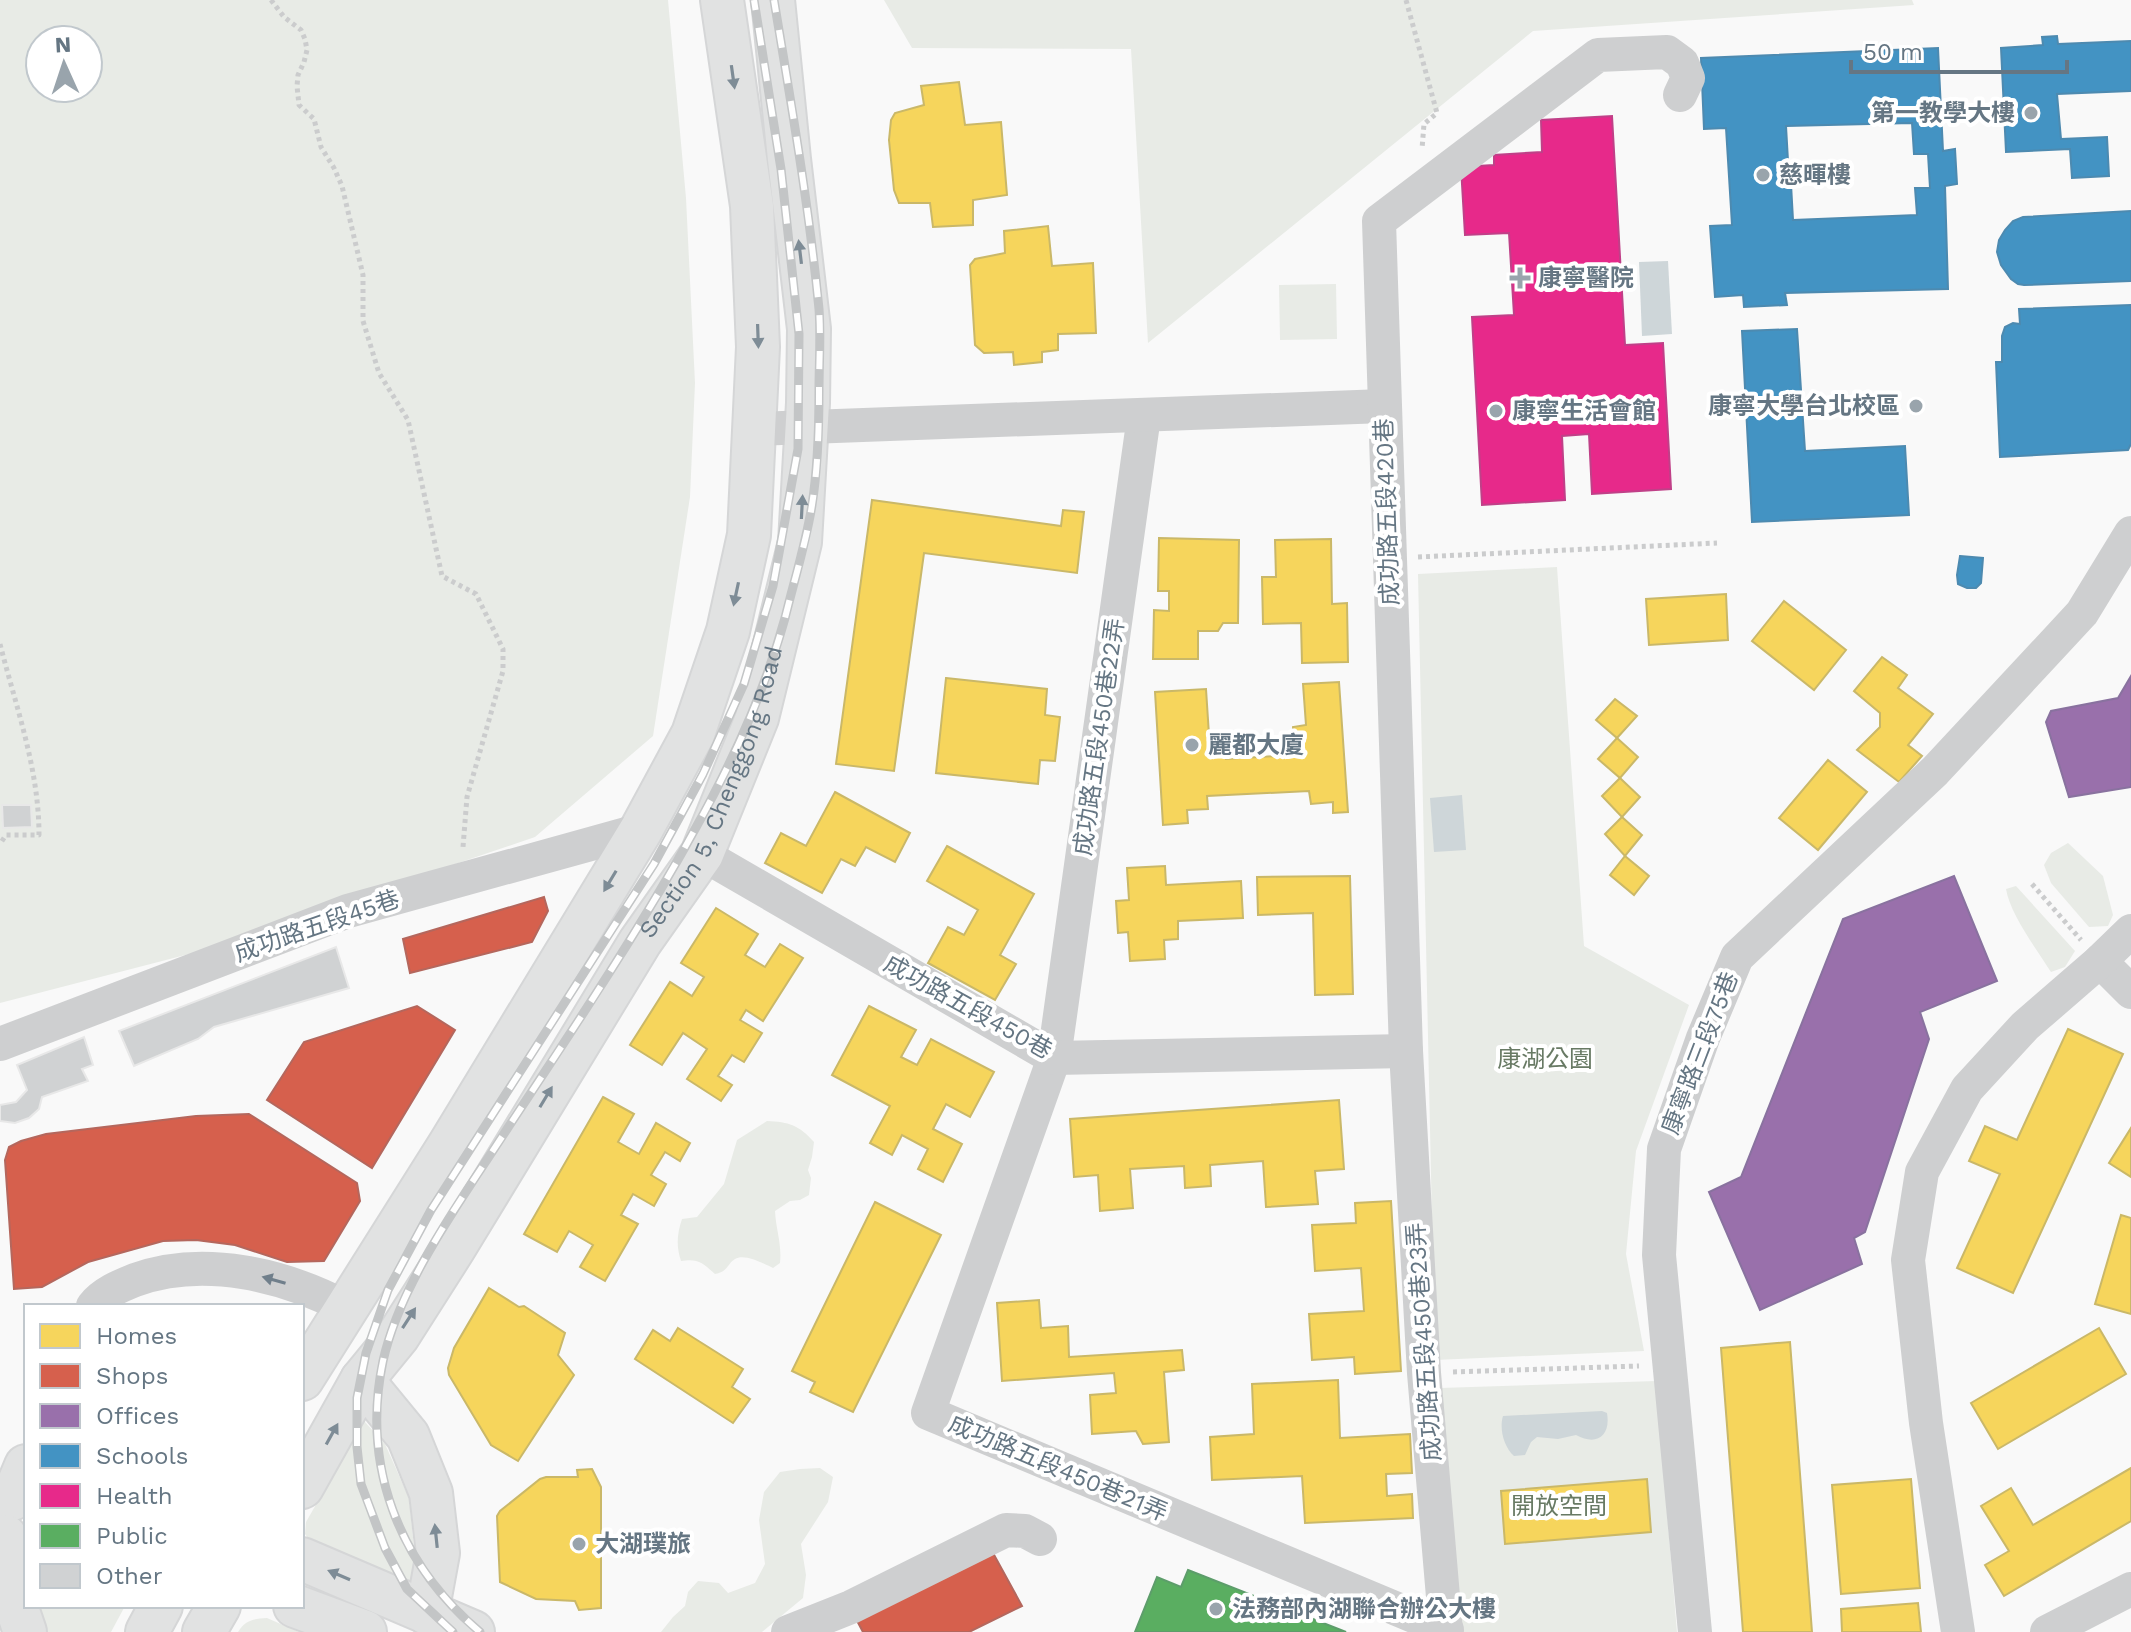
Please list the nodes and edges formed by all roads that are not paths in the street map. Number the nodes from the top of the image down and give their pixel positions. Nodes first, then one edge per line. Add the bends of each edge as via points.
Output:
1 (722, 0) edge
2 (773, 0) edge
3 (1680, 95) dead end
4 (1384, 406) junction
5 (1144, 416) junction
6 (807, 428) junction
7 (754, 429) junction
8 (2131, 533) edge
9 (641, 830) junction
10 (702, 854) junction
11 (2131, 931) edge
12 (2100, 961) junction
13 (2131, 992) edge
14 (0, 1044) edge
15 (1406, 1051) junction
16 (1054, 1058) junction
17 (95, 1304) edge
18 (347, 1308) junction
19 (305, 1370) edge
20 (362, 1380) junction
21 (304, 1483) edge
22 (13, 1511) edge
23 (1040, 1539) dead end
24 (304, 1560) edge
25 (2131, 1589) edge
26 (160, 1608) edge
27 (218, 1608) edge
28 (300, 1608) edge
29 (427, 1613) junction
30 (2067, 1627) edge
31 (1446, 1631) edge
32 (25, 1632) edge
33 (147, 1632) edge
34 (204, 1632) edge
35 (365, 1632) edge
36 (473, 1632) edge
37 (788, 1632) edge
38 (1695, 1632) edge
39 (1958, 1632) edge

1 -> 7 main road, Section 5, Chenggong Road via 752,206 758,347
6 -> 2 main road, Section 5, Chenggong Road via 809,329
3 - 4 street via 1688,78 1682,63 1667,52 1598,55 1379,221
4 - 5 street, 成功路五段420巷
4 - 15 street, 成功路五段420巷
5 - 6 street, 成功路五段420巷
5 - 16 street, 成功路五段450巷22弄
6 - 7 street, 成功路五段420巷
10 -> 6 main road, Section 5, Chenggong Road via 757,718 800,542
7 -> 9 main road, Section 5, Chenggong Road via 749,535 728,631 693,734
8 - 38 street, 康寧路三段75巷 via 2082,613 1935,771 1737,957 1703,1038 1664,1149 1659,1255
9 - 14 street, 成功路五段45巷 via 348,911
9 -> 18 main road, Section 5, Chenggong Road
10 - 16 street, 成功路五段450巷
20 -> 10 main road, Section 5, Chenggong Road via 398,1336 640,942
11 - 12 street
12 - 13 street
12 - 39 street via 2025,1026 1967,1089 1922,1172 1908,1260
15 - 16 street, 成功路五段450巷
15 - 31 street, 成功路五段450巷23弄 via 1424,1373
16 - 31 street, 成功路五段450巷21弄 via 928,1413
18 -> 17 street via 258,1275 211,1270 145,1277 119,1286
18 - 19 main road, Section 5, Chenggong Road
21 -> 20 main road, Section 5, Chenggong Road
29 -> 20 main road via 438,1553 431,1493 408,1436
22 - 32 main road via 9,1585
23 - 37 street via 1006,1530 851,1607
29 -> 24 main road
25 - 30 street
26 - 33 main road
27 - 34 main road
28 - 35 main road
29 - 36 main road

